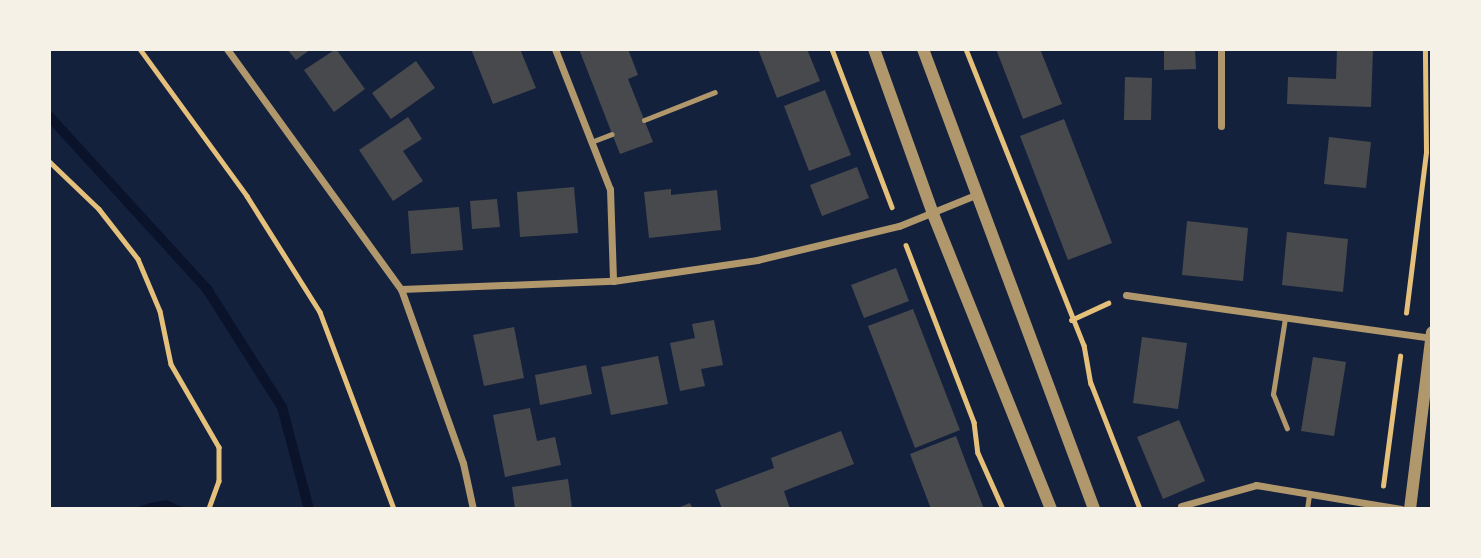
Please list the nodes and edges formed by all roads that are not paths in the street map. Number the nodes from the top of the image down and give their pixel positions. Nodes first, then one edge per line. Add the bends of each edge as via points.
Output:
1 (227, 49) edge
2 (555, 49) edge
3 (874, 49) edge
4 (923, 49) edge
5 (1221, 49) edge
6 (715, 92) dead end
7 (644, 120) dead end
8 (1221, 126) dead end
9 (612, 134) dead end
10 (591, 142) junction
11 (978, 194) junction
12 (933, 214) junction
13 (613, 281) junction
14 (401, 289) junction
15 (1126, 295) road end
16 (1284, 318) junction
17 (1432, 332) edge
18 (1431, 338) edge
19 (1287, 428) dead end
20 (1309, 494) junction
21 (1181, 506) dead end
22 (473, 509) edge
23 (1051, 509) edge
24 (1094, 509) edge
25 (1307, 509) edge
26 (1401, 509) edge
27 (1410, 509) edge

1 - 14 street
2 - 10 street
3 - 12 street
4 - 11 street
5 - 8 street
6 - 7 lane
9 - 10 lane
10 - 13 street via 610,189
11 - 12 street
11 - 24 street
12 - 13 street via 757,260
12 - 23 street
13 - 14 street
14 - 22 street via 463,463
15 - 16 street
16 - 18 street
16 - 19 lane via 1273,394
17 - 18 street
18 - 27 street
20 - 21 street via 1256,485
20 - 25 lane
20 - 26 street

